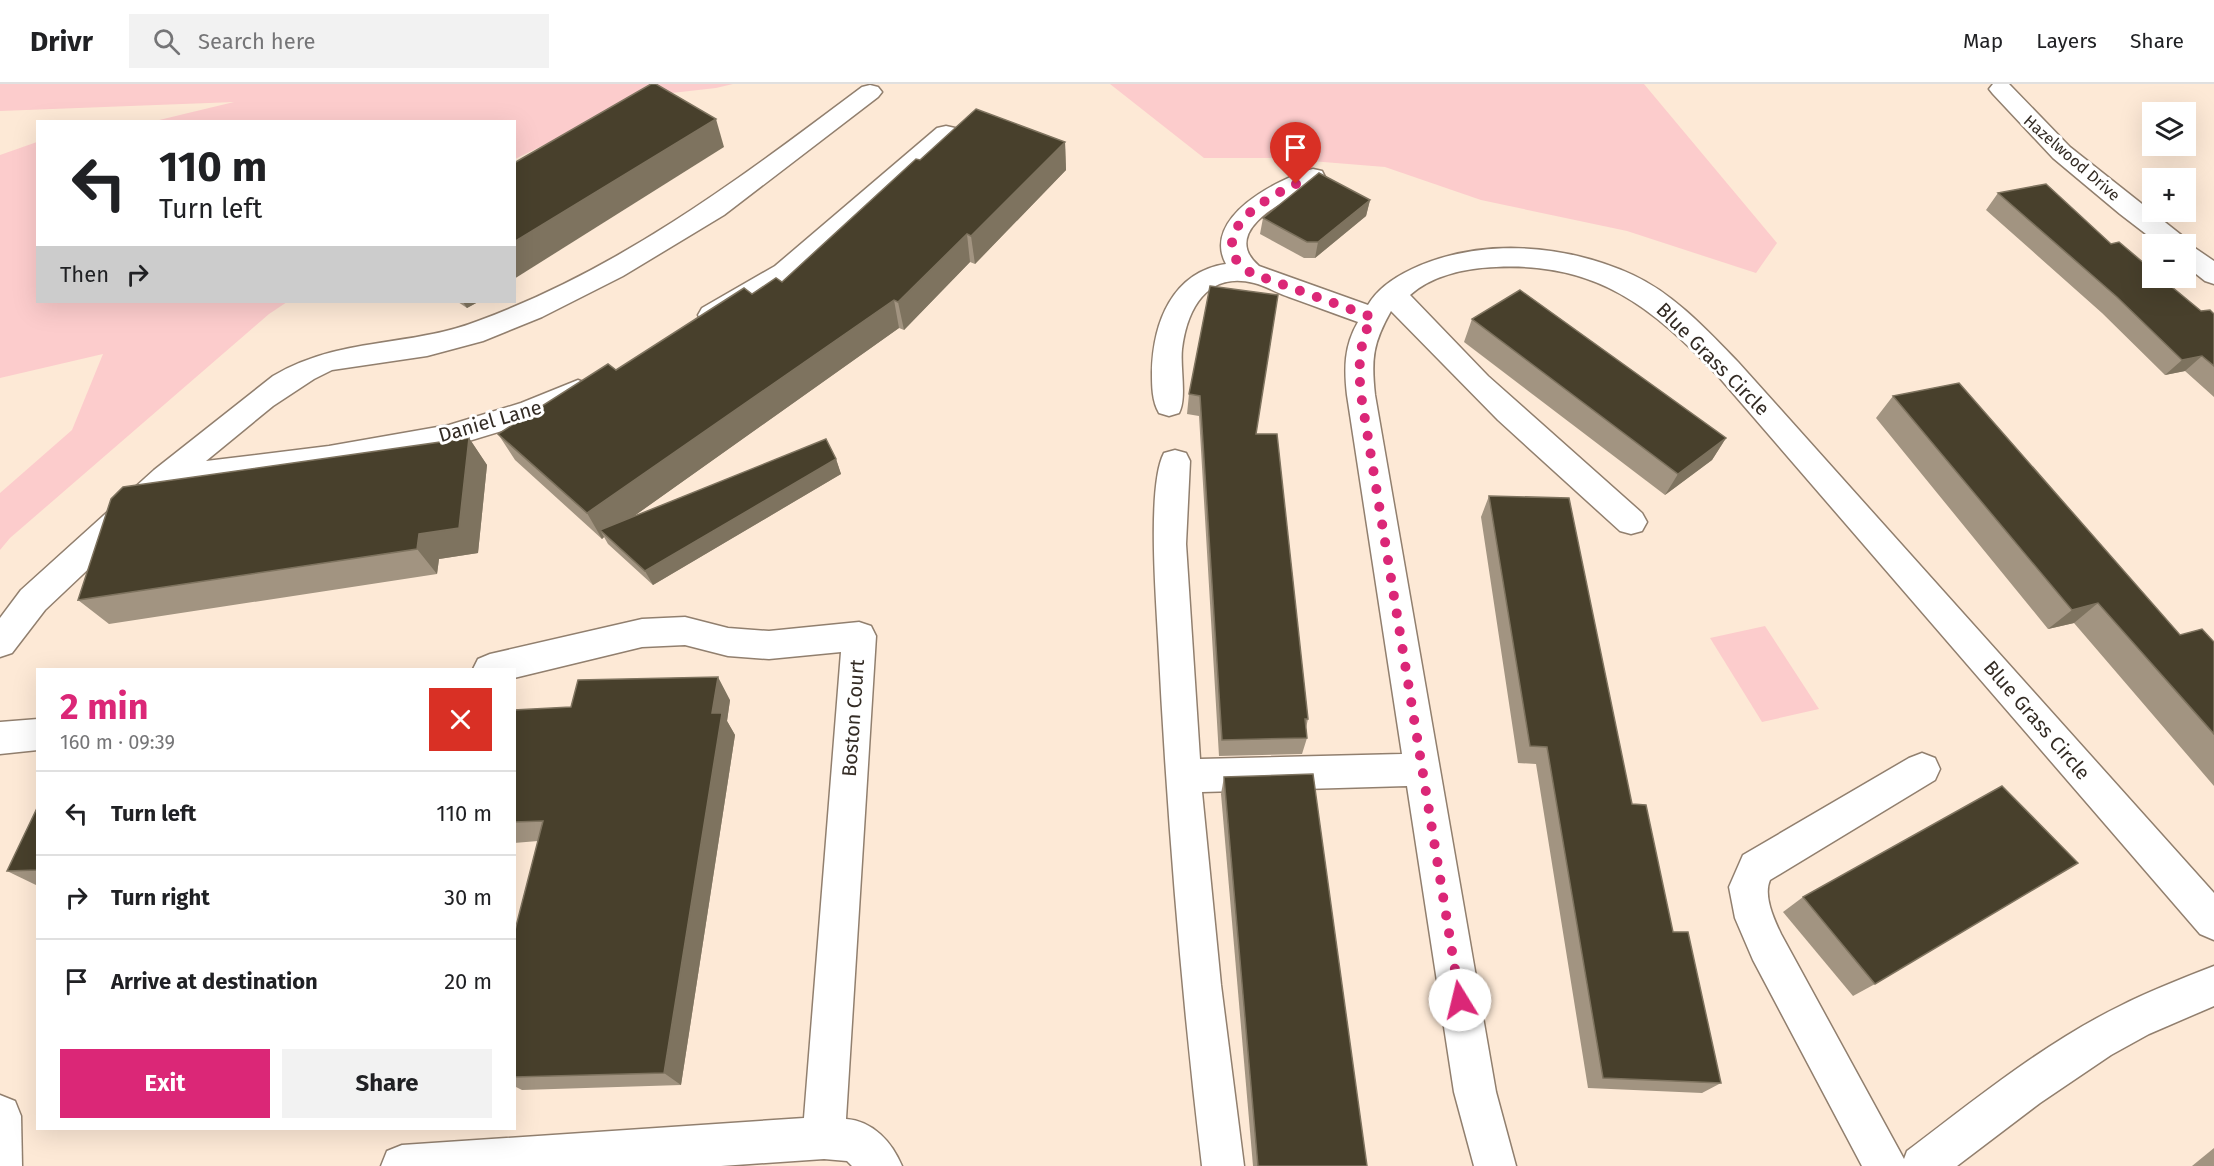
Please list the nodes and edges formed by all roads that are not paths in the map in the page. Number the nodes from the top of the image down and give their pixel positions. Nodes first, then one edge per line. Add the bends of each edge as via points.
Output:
1 (2001, 89) dead end
2 (870, 92) dead end
3 (946, 132) dead end
4 (1313, 177) edge
5 (2163, 234) edge
6 (2196, 260) edge
7 (1251, 273) junction
8 (2214, 275) edge
9 (1383, 305) junction
10 (690, 328) edge
11 (602, 378) edge
12 (1169, 405) dead end
13 (1175, 461) dead end
14 (165, 478) junction
15 (1631, 522) dead end
16 (0, 643) edge
17 (494, 668) edge
18 (36, 734) edge
19 (0, 738) edge
20 (1922, 769) dead end
21 (1422, 770) junction
22 (1182, 776) junction
23 (2214, 921) edge
24 (2214, 986) edge
25 (0, 1116) edge
26 (824, 1138) junction
27 (1, 1166) edge
28 (402, 1166) edge
29 (881, 1166) edge
30 (1223, 1166) edge
31 (1495, 1166) edge
32 (1885, 1166) edge
33 (1922, 1166) edge

1 - 5 street, Hazelwood Drive via 2025,120 2058,151
2 - 14 street via 721,204 657,244 496,325 413,349 352,355 320,364 263,399
3 - 10 street via 784,272
4 - 7 street via 1279,192 1254,209 1237,228 1233,246 1237,261
6 - 8 street
7 - 9 street
7 - 12 street via 1211,276 1187,292 1177,308 1166,371
9 - 15 street via 1449,357
9 - 21 street via 1362,338 1358,363
9 - 23 street, Blue Grass Circle via 1431,271 1461,261 1521,255 1588,268 1651,297 1728,369
11 - 14 street, Daniel Lane via 531,411 449,436 329,457
13 - 22 street via 1170,534
14 - 16 street via 33,600
17 - 26 street, Boston Court via 642,633 685,631 728,642 769,645 859,636
18 - 19 street
20 - 32 street via 1756,868 1748,887 1754,918 1767,947
21 - 22 street
21 - 31 street via 1476,1092
22 - 30 street
24 - 33 street via 2137,1017 2086,1046
25 - 27 street
26 - 28 street
26 - 29 street via 857,1142

